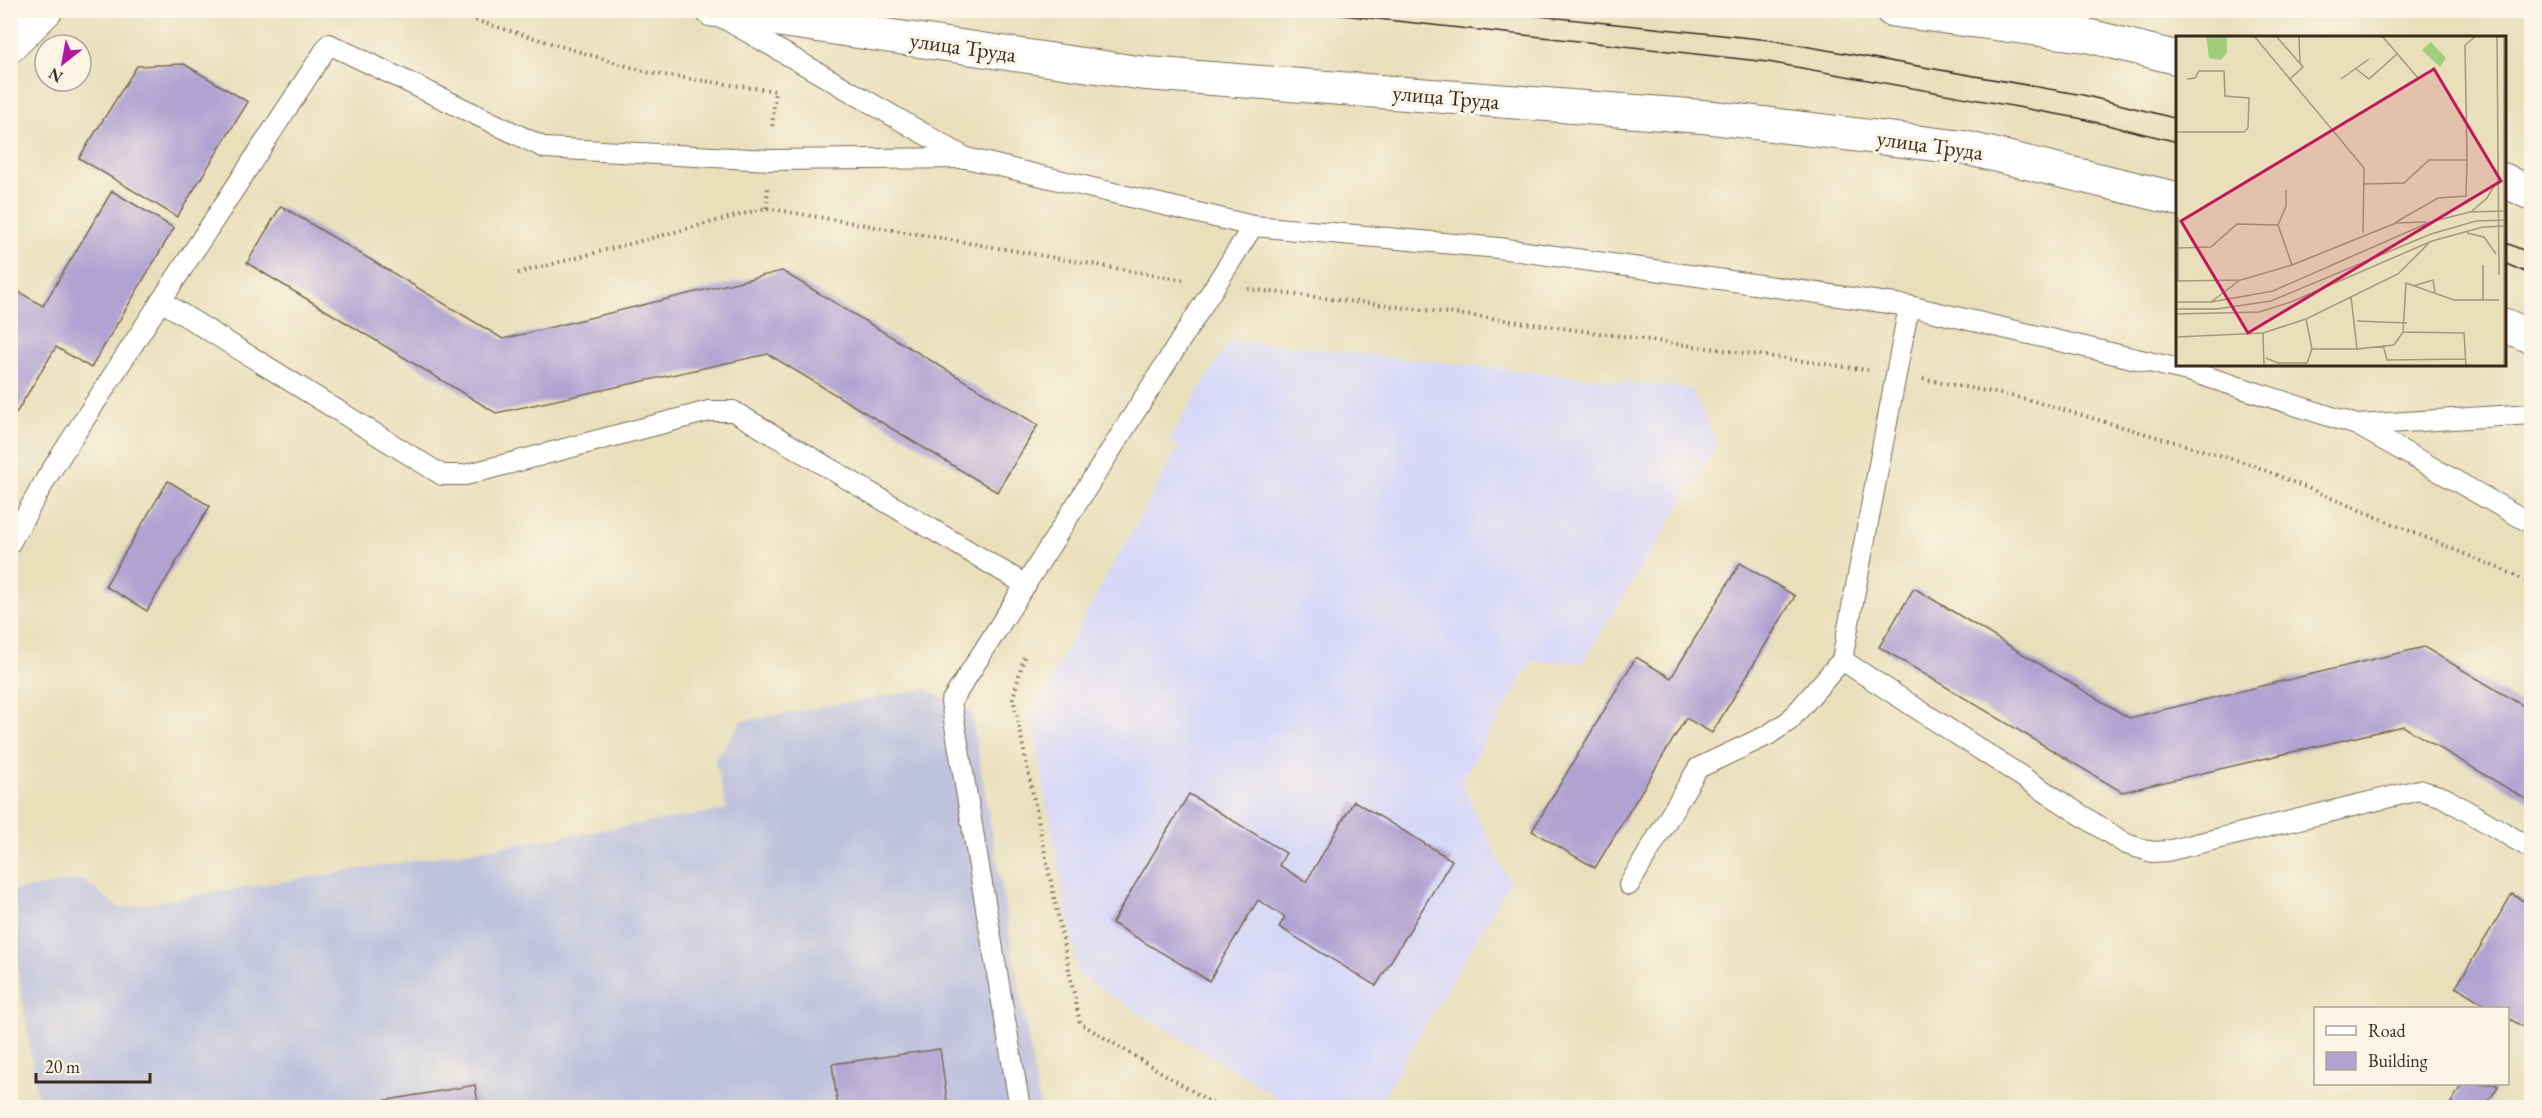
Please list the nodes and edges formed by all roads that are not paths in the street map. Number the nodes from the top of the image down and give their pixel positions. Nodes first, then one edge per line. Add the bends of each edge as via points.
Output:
1 (29, 10) edge
2 (46, 10) edge
3 (711, 10) edge
4 (1892, 10) edge
5 (10, 44) edge
6 (2176, 58) edge
7 (966, 158) junction
8 (2506, 181) edge
9 (2532, 194) edge
10 (2176, 199) edge
11 (1253, 226) junction
12 (161, 301) junction
13 (1909, 306) junction
14 (2506, 325) edge
15 (2532, 337) edge
16 (2532, 414) edge
17 (2357, 425) junction
18 (2532, 524) edge
19 (10, 543) edge
20 (1026, 585) junction
21 (1842, 660) junction
22 (2532, 849) edge
23 (1629, 885) dead end
24 (1020, 1107) edge

1 - 5 main road
2 - 5 main road
3 - 7 lane
3 - 10 main road, улица Труда via 1141,73 1708,117 1966,148
4 - 6 main road via 2089,36
7 - 11 lane
7 - 12 lane via 770,160 545,148 329,44
8 - 9 main road
11 - 13 lane via 1499,248
11 - 20 lane
12 - 19 lane via 47,477
12 - 20 lane via 442,475 465,475 709,411 733,411
13 - 17 lane via 2192,372
13 - 21 lane
14 - 15 main road
16 - 17 lane
17 - 18 lane
20 - 24 lane via 951,702
21 - 22 lane via 2139,849 2167,850 2419,790 2443,797
21 - 23 lane via 1789,721 1698,768

